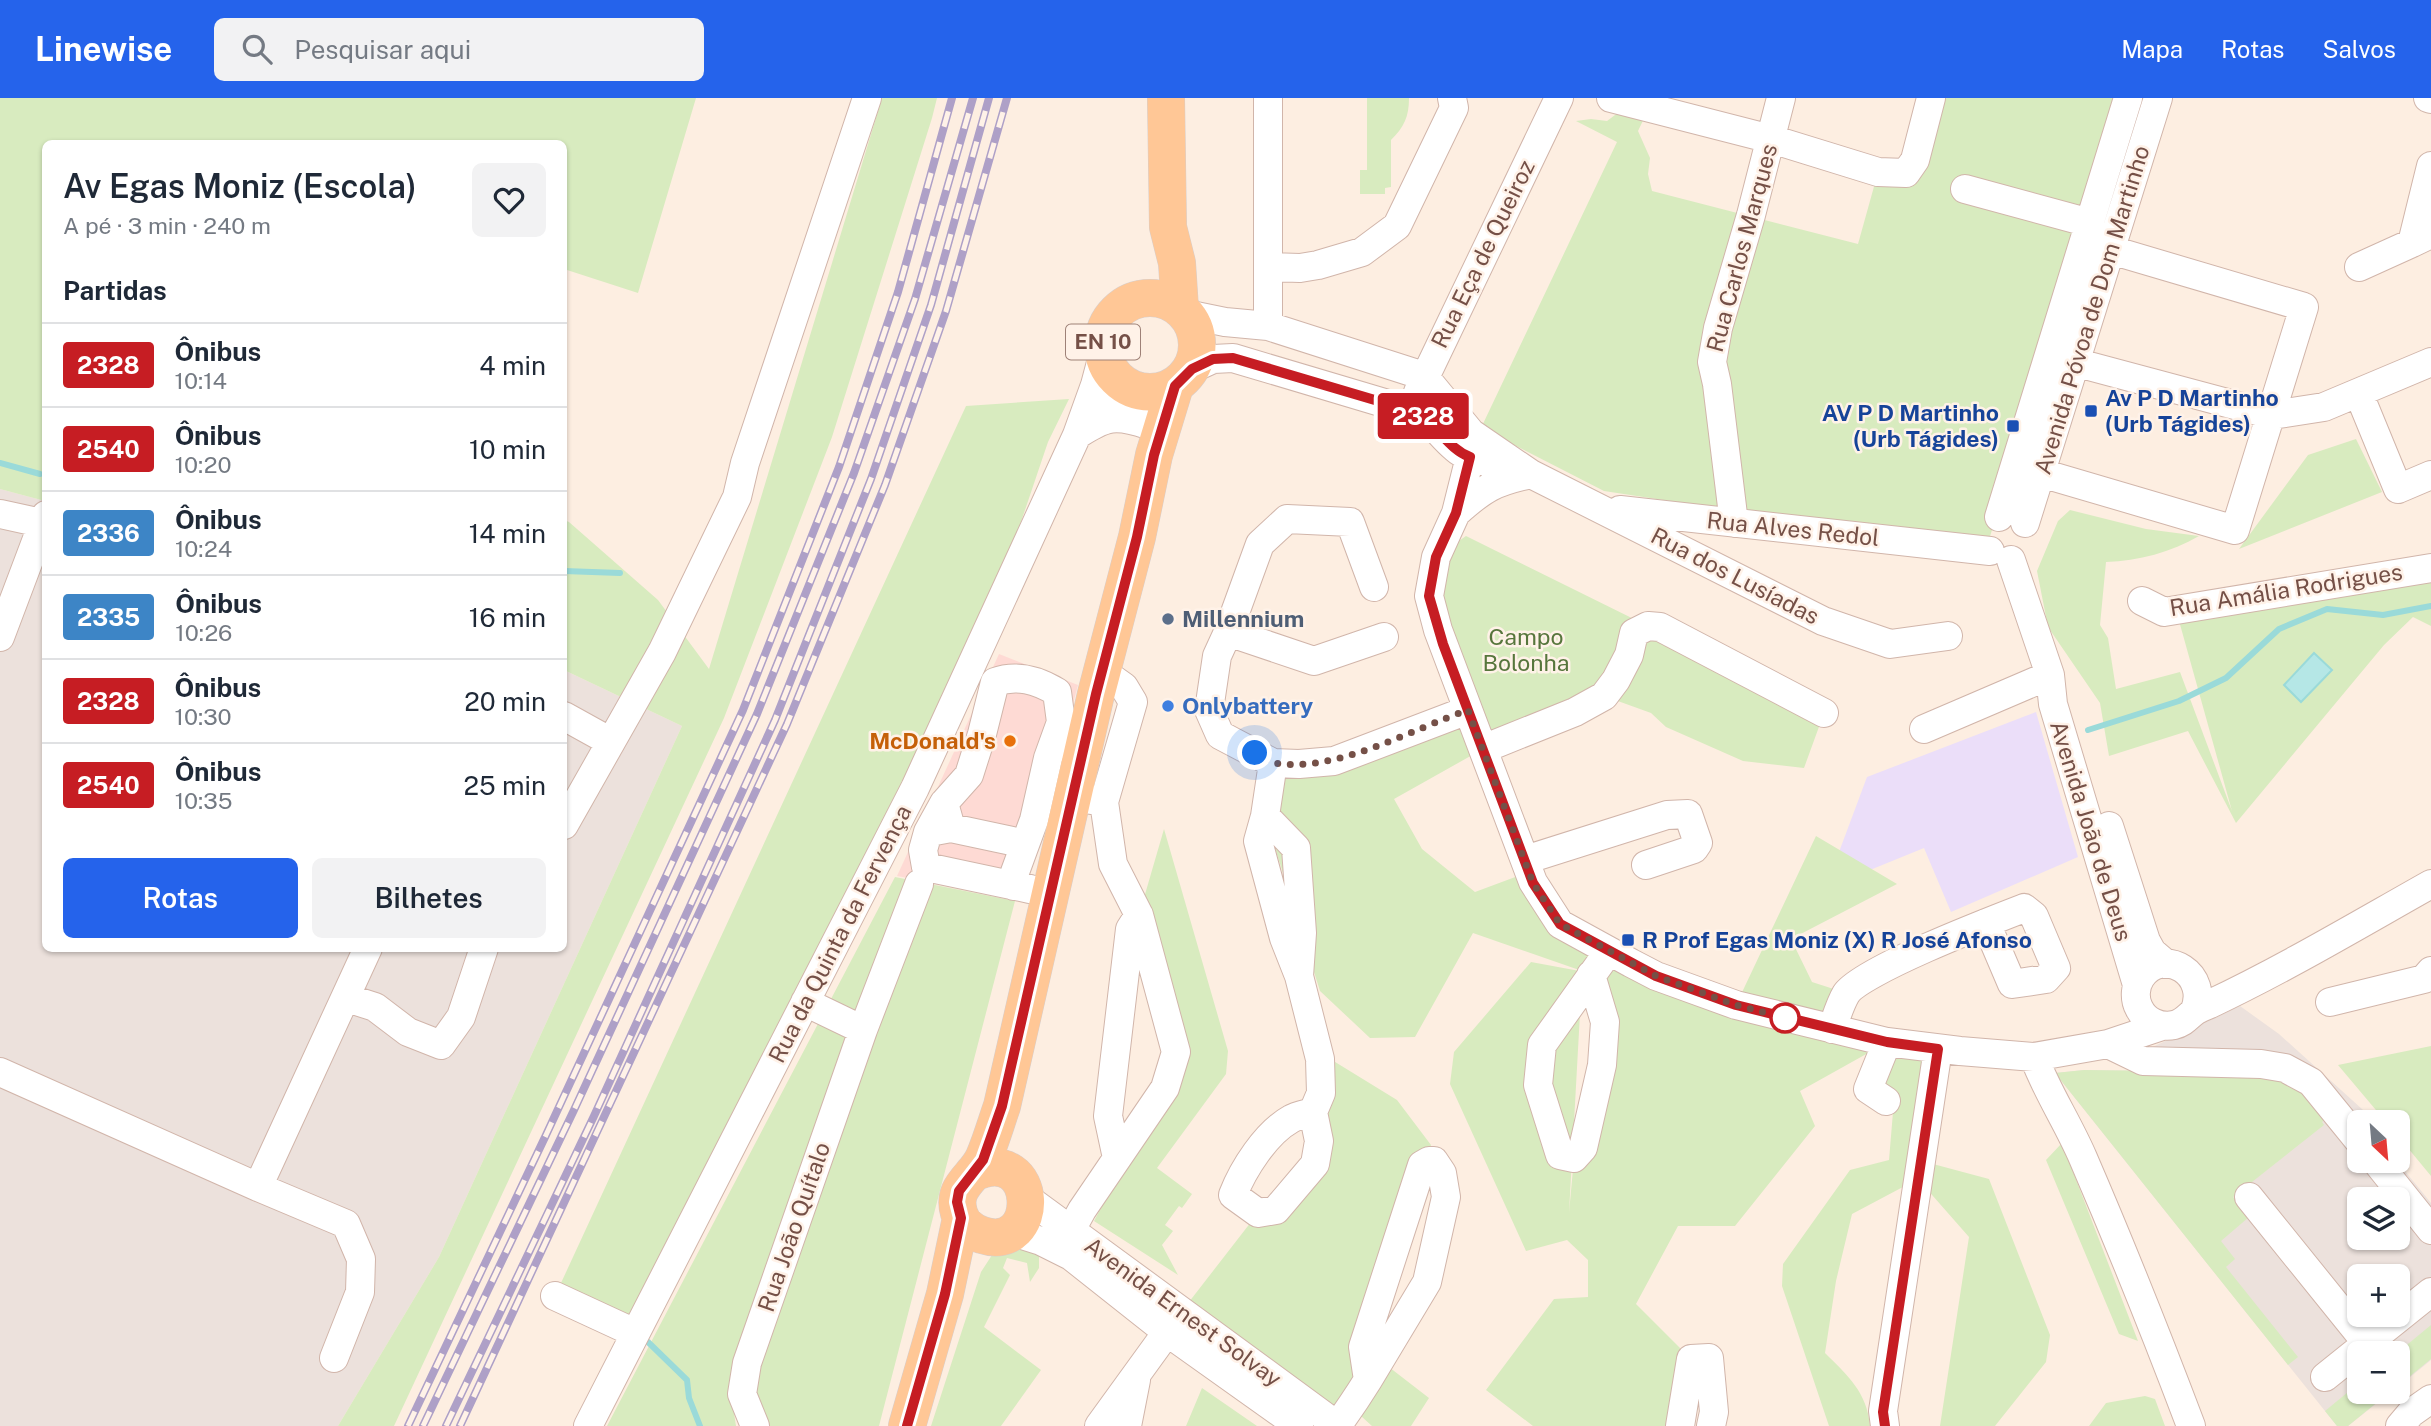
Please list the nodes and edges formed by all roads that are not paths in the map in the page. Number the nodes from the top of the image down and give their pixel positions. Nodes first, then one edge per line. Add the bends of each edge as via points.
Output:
1 (867, 98) edge
2 (1166, 98) edge
3 (1268, 98) edge
4 (1452, 98) edge
5 (1559, 98) edge
6 (1782, 98) edge
7 (1931, 98) edge
8 (2128, 98) edge
9 (2158, 98) edge
10 (1626, 100) edge
11 (1771, 139) junction
12 (2431, 166) edge
13 (1965, 189) dead end
14 (2090, 223) junction
15 (1168, 228) junction
16 (2422, 238) edge
17 (2111, 250) junction
18 (1269, 267) junction
19 (2359, 267) dead end
20 (1145, 298) junction
21 (1183, 312) junction
22 (1268, 326) junction
23 (1103, 355) junction
24 (2048, 355) junction
25 (2076, 362) junction
26 (2431, 362) edge
27 (1424, 376) junction
28 (1183, 377) junction
29 (2359, 394) junction
30 (1412, 411) junction
31 (1141, 414) junction
32 (2272, 415) junction
33 (1077, 435) junction
34 (1477, 460) junction
35 (2041, 473) junction
36 (1531, 474) junction
37 (2431, 475) edge
38 (1596, 506) junction
39 (0, 514) edge
40 (2012, 520) junction
41 (42, 521) edge
42 (1734, 523) junction
43 (42, 529) edge
44 (2001, 555) junction
45 (2431, 568) edge
46 (1374, 587) dead end
47 (2142, 601) dead end
48 (1228, 632) junction
49 (1948, 636) dead end
50 (0, 637) edge
51 (1384, 638) dead end
52 (2050, 675) junction
53 (1468, 710) junction
54 (1824, 713) dead end
55 (567, 718) edge
56 (1924, 729) dead end
57 (611, 742) junction
58 (1483, 749) junction
59 (1273, 762) junction
60 (1088, 800) junction
61 (567, 820) edge
62 (941, 821) junction
63 (1012, 841) dead end
64 (1525, 860) junction
65 (1646, 865) dead end
66 (919, 884) dead end
67 (2431, 884) edge
68 (1014, 886) junction
69 (1050, 893) junction
70 (1139, 915) junction
71 (1986, 923) dead end
72 (1609, 951) junction
73 (366, 952) edge
74 (483, 952) edge
75 (2165, 964) junction
76 (2431, 971) edge
77 (1591, 975) junction
78 (2195, 982) junction
79 (2236, 991) junction
80 (2138, 997) junction
81 (347, 998) junction
82 (805, 1002) junction
83 (2330, 1002) dead end
84 (2194, 1012) junction
85 (2162, 1026) junction
86 (1832, 1029) junction
87 (863, 1030) junction
88 (1887, 1042) junction
89 (2108, 1044) junction
90 (1938, 1049) junction
91 (2034, 1057) junction
92 (0, 1072) edge
93 (1886, 1101) dead end
94 (1002, 1106) junction
95 (1313, 1112) dead end
96 (2347, 1126) edge
97 (1117, 1158) junction
98 (973, 1173) junction
99 (2385, 1173) edge
100 (1019, 1185) junction
101 (258, 1187) junction
102 (2249, 1197) dead end
103 (987, 1229) junction
104 (1071, 1230) junction
105 (2431, 1230) edge
106 (2431, 1292) edge
107 (555, 1296) dead end
108 (1174, 1322) junction
109 (635, 1333) junction
110 (2365, 1341) edge
111 (2367, 1341) edge
112 (334, 1358) dead end
113 (2347, 1358) edge
114 (1137, 1373) junction
115 (2325, 1377) dead end
116 (1368, 1380) junction
117 (2431, 1399) edge
118 (588, 1426) edge
119 (755, 1426) edge
120 (906, 1426) edge
121 (1099, 1426) edge
122 (1127, 1426) edge
123 (1298, 1426) edge
124 (1337, 1426) edge
125 (1680, 1426) edge
126 (1712, 1426) edge
127 (1885, 1426) edge
128 (2190, 1426) edge
129 (2400, 1426) edge

1 - 57 street via 737,497 662,652
2 - 15 main road, EN 10
3 - 18 street
4 - 18 street via 1454,108 1397,226 1362,252 1300,268
5 - 27 street, Rua Eça de Queiroz
6 - 11 street, Rua Carlos Marques
7 - 11 street via 1915,160 1906,173 1878,172
8 - 14 street, Avenida Póvoa de Dom Martinho
9 - 17 street, Avenida Póvoa de Dom Martinho
10 - 11 street
11 - 42 street, Rua Carlos Marques via 1712,362
12 - 16 street
13 - 14 street
14 - 24 street, Avenida Póvoa de Dom Martinho
15 - 20 main road, EN 10
15 - 21 main road, EN 10
16 - 19 street
17 - 25 street, Avenida Póvoa de Dom Martinho
17 - 32 street via 2304,307
18 - 22 street
20 - 21 main road, EN 10 via 1163,300
20 - 23 main road, EN 10 via 1112,316 1105,329
21 - 22 street
21 - 28 main road, EN 10 via 1197,340 1196,356
22 - 27 street
23 - 31 main road, EN 10
23 - 33 street, Rua da Quinta da Fervença
24 - 25 street
24 - 40 street, Avenida Póvoa de Dom Martinho
25 - 32 street
25 - 35 street, Avenida Póvoa de Dom Martinho
26 - 29 street
27 - 30 street, Rua Eça de Queiroz
27 - 34 street, Rua dos Lusíadas via 1471,433
28 - 30 street via 1213,359 1233,358
28 - 31 main road, EN 10
28 - 31 main road, EN 10 via 1152,393
29 - 32 street via 2324,407
29 - 37 street via 2398,489
30 - 34 street
31 - 33 street via 1097,422
31 - 33 street, Rua da Quinta da Fervença via 1110,397
31 - 60 main road, EN 10 via 1137,537 1103,672
32 - 35 street via 2235,530
33 - 82 street, Rua da Quinta da Fervença via 915,788
34 - 36 street, Rua dos Lusíadas
34 - 36 street via 1500,481
34 - 53 street via 1436,557 1429,596
35 - 40 street, Avenida Póvoa de Dom Martinho
36 - 38 street, Rua dos Lusíadas
38 - 42 street, Rua Alves Redol
38 - 49 street, Rua dos Lusíadas via 1823,621 1890,644
39 - 41 street
40 - 44 street via 1994,520 1987,531 1987,544
40 - 44 street via 2031,535 2028,548 2018,558
42 - 44 street, Rua Alves Redol
43 - 50 street
44 - 52 street, Avenida João de Deus
45 - 47 street, Rua Amália Rodrigues via 2164,612
46 - 48 street via 1350,522 1287,519 1259,544
48 - 51 street via 1314,661
48 - 59 street via 1217,656 1209,710 1220,735
52 - 56 street
52 - 75 street, Avenida João de Deus via 2068,698 2146,941
52 - 80 street, Avenida João de Deus via 2053,704
53 - 58 street
53 - 59 street via 1334,761
54 - 58 street via 1660,627 1648,626 1634,633 1629,655 1604,696
55 - 57 street
57 - 61 street
58 - 64 street
59 - 95 street via 1258,841 1320,1059 1321,1093
60 - 69 main road, EN 10
60 - 70 street
62 - 63 street
62 - 68 street via 923,850 926,867
62 - 68 street via 968,775 995,682 1008,677 1038,681 1057,692 1061,722
64 - 65 street via 1667,815 1688,814 1698,843 1694,849
64 - 72 street via 1533,883 1560,924
66 - 87 street, Rua João Quítalo
67 - 79 street
68 - 69 street
69 - 94 main road, EN 10
70 - 97 street via 1130,929 1108,1116
70 - 97 street via 1176,1052 1165,1088
71 - 86 street via 1866,977 1846,993
72 - 77 street
72 - 86 street via 1656,976 1736,1005
73 - 81 street
74 - 81 street via 461,1017 441,1045 408,1032 375,1007
75 - 78 street via 2183,968
75 - 80 street via 2148,971
76 - 83 street via 2424,979
77 - 77 street via 1542,1045 1538,1084 1560,1155 1574,1158 1583,1149 1602,1065 1605,1022
78 - 79 street
78 - 84 street
79 - 84 street
80 - 85 street via 2152,1023
80 - 89 street
81 - 101 street
82 - 87 street
82 - 109 street, Rua da Quinta da Fervença
84 - 85 street via 2180,1024
85 - 89 street
86 - 88 street
87 - 119 street, Rua João Quítalo via 747,1363 742,1394
88 - 90 street
88 - 93 street via 1868,1090
89 - 91 street
89 - 96 street via 2143,1061 2285,1068 2311,1082
90 - 91 street
90 - 127 street via 1883,1412
91 - 128 street via 2082,1154
92 - 101 street
94 - 98 main road, EN 10 via 983,1160
94 - 100 main road
97 - 104 street
98 - 100 main road via 995,1167
98 - 103 main road via 959,1191 957,1202
99 - 105 street
100 - 103 main road via 1024,1216
100 - 104 street, Avenida Ernest Solvay
101 - 112 street via 346,1224 361,1259 360,1292
102 - 110 street
103 - 108 street, Avenida Ernest Solvay via 1041,1241
103 - 120 main road via 945,1294
104 - 108 street, Avenida Ernest Solvay
106 - 111 street
107 - 109 street
108 - 114 street
108 - 123 street, Avenida Ernest Solvay
108 - 124 street, Avenida Ernest Solvay
109 - 118 street, Rua da Quinta da Fervença
113 - 115 street
114 - 121 street
114 - 122 street
116 - 116 street via 1427,1282 1446,1196 1442,1172 1434,1161 1422,1165 1363,1347
116 - 124 street
117 - 129 street
125 - 126 street via 1691,1359 1709,1358

